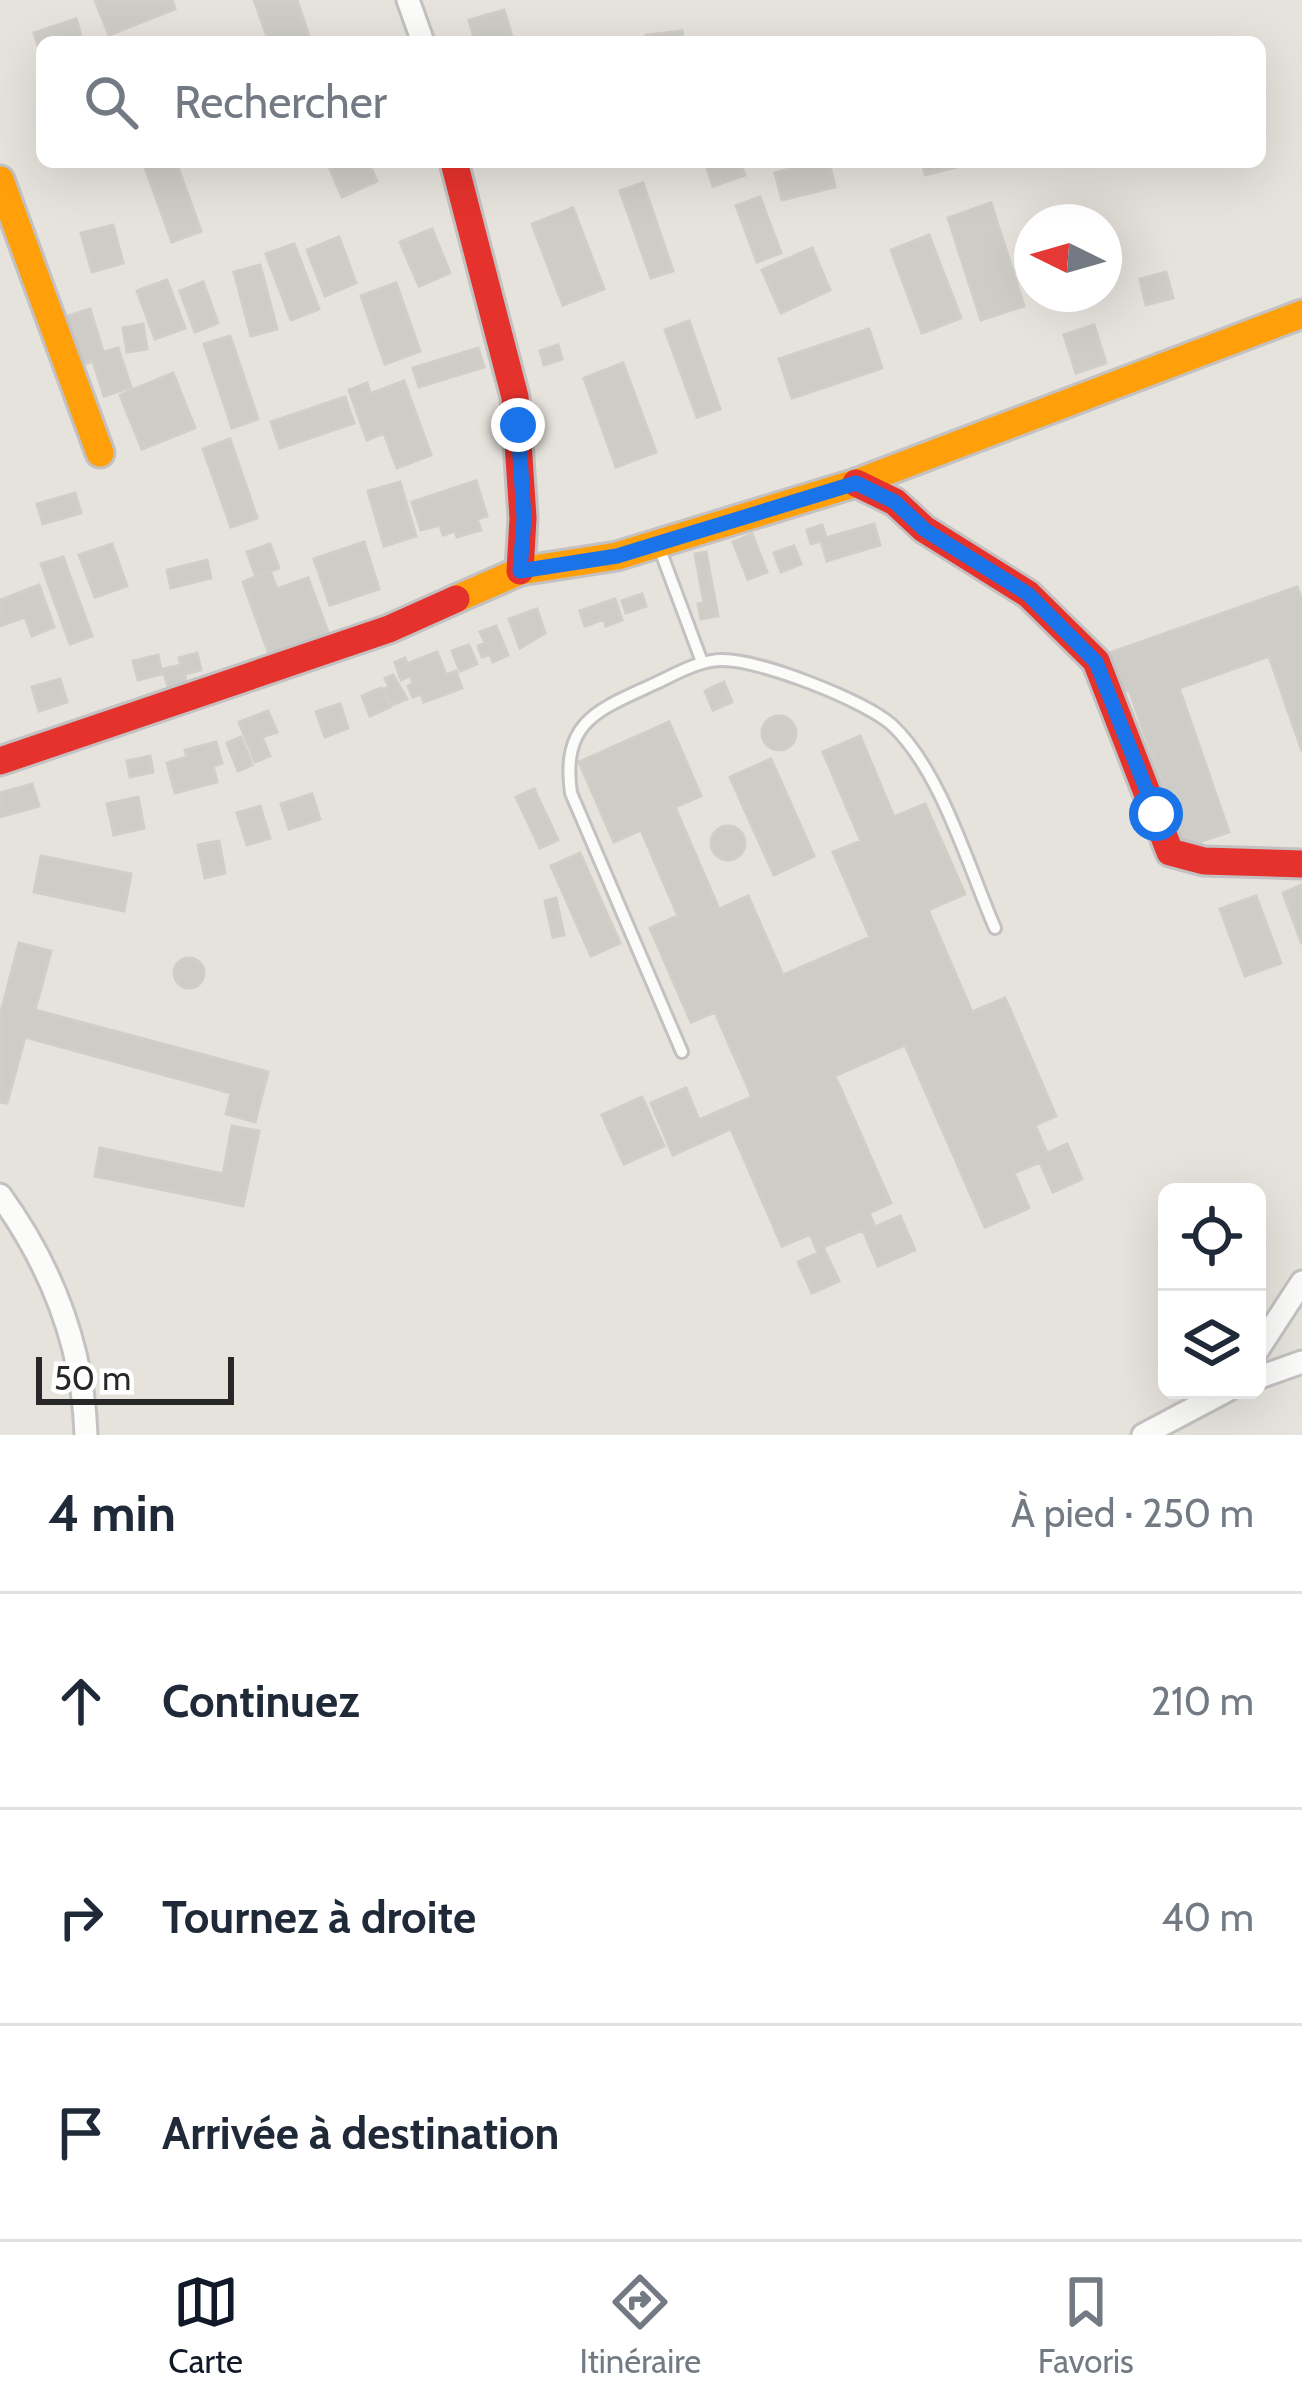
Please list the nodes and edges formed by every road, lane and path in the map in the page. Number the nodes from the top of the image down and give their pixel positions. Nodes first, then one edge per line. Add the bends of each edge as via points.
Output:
1 (408, 0) edge
2 (421, 36) edge
3 (456, 168) edge
4 (0, 180) edge
5 (1302, 314) edge
6 (100, 453) dead end
7 (856, 483) junction
8 (658, 545) junction
9 (520, 571) junction
10 (702, 662) junction
11 (0, 761) edge
12 (1302, 864) edge
13 (995, 928) dead end
14 (682, 1052) dead end
15 (0, 1196) edge
16 (1302, 1282) edge
17 (1266, 1338) edge
18 (1302, 1362) edge
19 (1266, 1375) edge
20 (1211, 1399) edge
21 (86, 1435) edge
22 (1143, 1435) edge

1 - 2 street
3 - 9 street via 515,397
4 - 6 street
5 - 7 street
7 - 8 street
7 - 12 street via 1028,594 1096,662 1170,852
8 - 9 street
8 - 10 lane
9 - 11 street via 389,629
10 - 13 lane via 761,667 890,723 916,752
10 - 14 lane via 592,712 570,750 568,771
15 - 21 street via 63,1305
16 - 17 street
18 - 19 street
20 - 22 street

